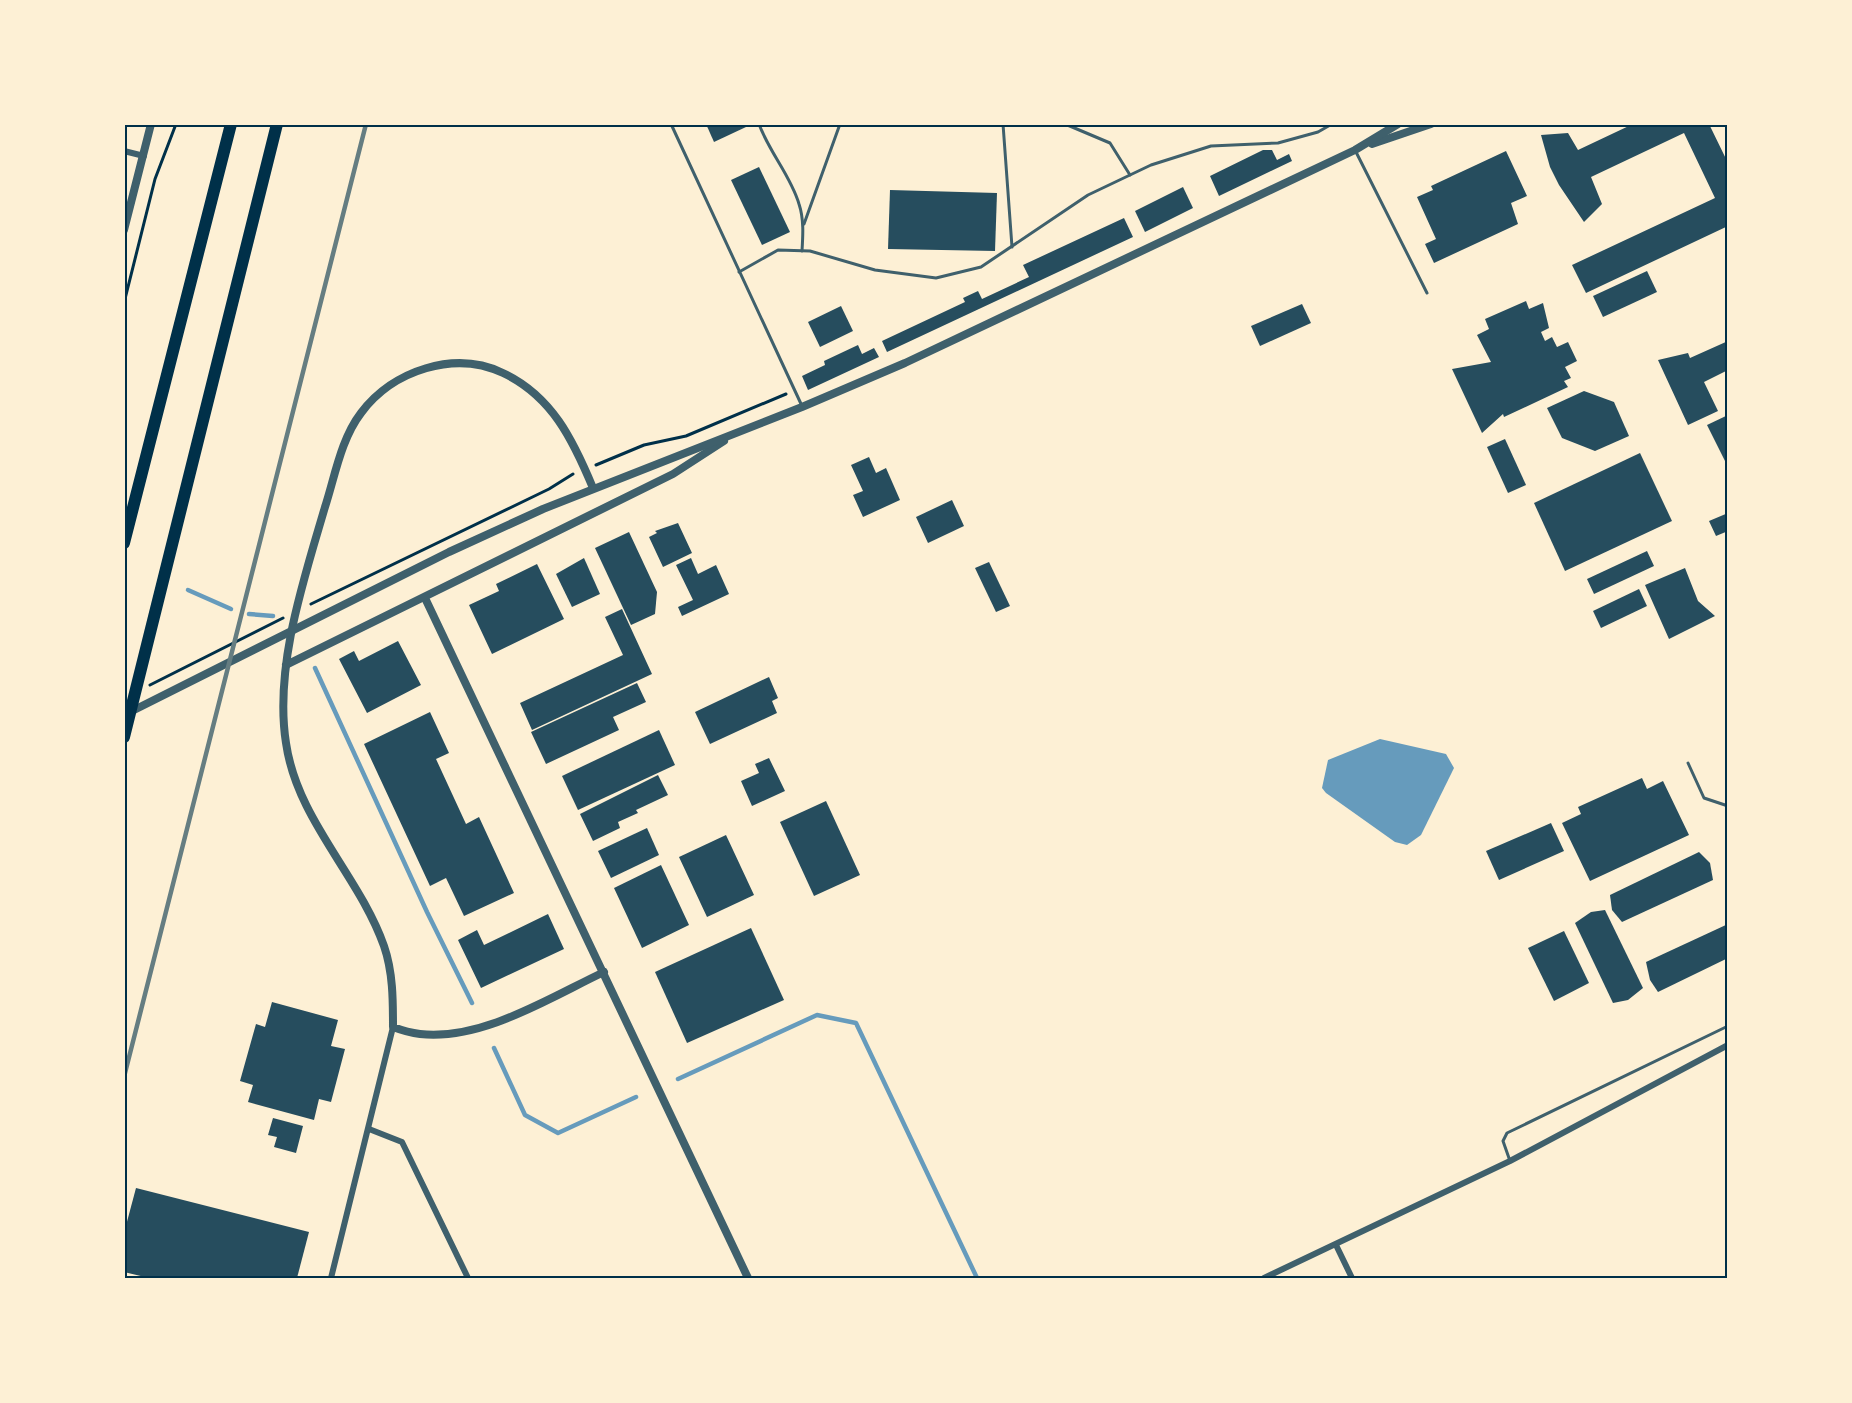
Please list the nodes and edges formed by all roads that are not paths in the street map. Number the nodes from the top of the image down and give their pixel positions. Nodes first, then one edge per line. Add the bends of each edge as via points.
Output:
1 (151, 124) edge
2 (231, 124) edge
3 (277, 124) edge
4 (671, 124) edge
5 (759, 124) edge
6 (840, 124) edge
7 (1003, 124) edge
8 (1065, 124) edge
9 (1332, 124) edge
10 (1398, 124) edge
11 (1431, 124) edge
12 (1354, 150) junction
13 (124, 151) edge
14 (144, 156) junction
15 (1130, 176) junction
16 (803, 226) junction
17 (124, 230) edge
18 (1012, 247) junction
19 (802, 251) junction
20 (739, 272) junction
21 (1427, 293) dead end
22 (802, 407) junction
23 (736, 432) junction
24 (593, 488) junction
25 (124, 543) edge
26 (425, 598) junction
27 (286, 665) junction
28 (124, 714) edge
29 (124, 737) edge
30 (1688, 763) dead end
31 (1728, 806) edge
32 (604, 972) junction
33 (1728, 1026) edge
34 (393, 1027) junction
35 (1728, 1045) edge
36 (369, 1129) junction
37 (1510, 1161) junction
38 (1336, 1245) junction
39 (331, 1278) edge
40 (468, 1278) edge
41 (748, 1278) edge
42 (1264, 1278) edge
43 (1352, 1278) edge

1 - 14 street
2 - 25 highway
3 - 29 highway
4 - 20 lane
5 - 16 lane via 799,203
6 - 16 lane
7 - 18 lane
8 - 15 lane via 1110,143
9 - 15 lane via 1278,144 1211,146 1151,165
10 - 12 street
11 - 12 street
12 - 21 lane
12 - 22 street via 905,363
13 - 14 street
14 - 17 street
15 - 18 lane via 1089,195
16 - 19 lane
18 - 19 lane via 981,267 936,278 875,270
19 - 20 lane via 778,250
20 - 22 lane
22 - 23 street
23 - 24 street
23 - 26 street via 673,474
24 - 27 street via 563,424 543,399 518,380 490,367 459,363 435,366 395,382 362,412 345,442 308,567
24 - 28 street via 448,552
26 - 27 street
26 - 32 street
27 - 34 street via 286,744 298,787 385,948 393,988
30 - 31 lane via 1704,798
32 - 34 street via 488,1026 455,1034 419,1034
32 - 41 street
33 - 37 lane via 1507,1133 1503,1141
34 - 36 street
35 - 37 street
36 - 39 street
36 - 40 street via 402,1142
37 - 38 street
38 - 42 street
38 - 43 street

